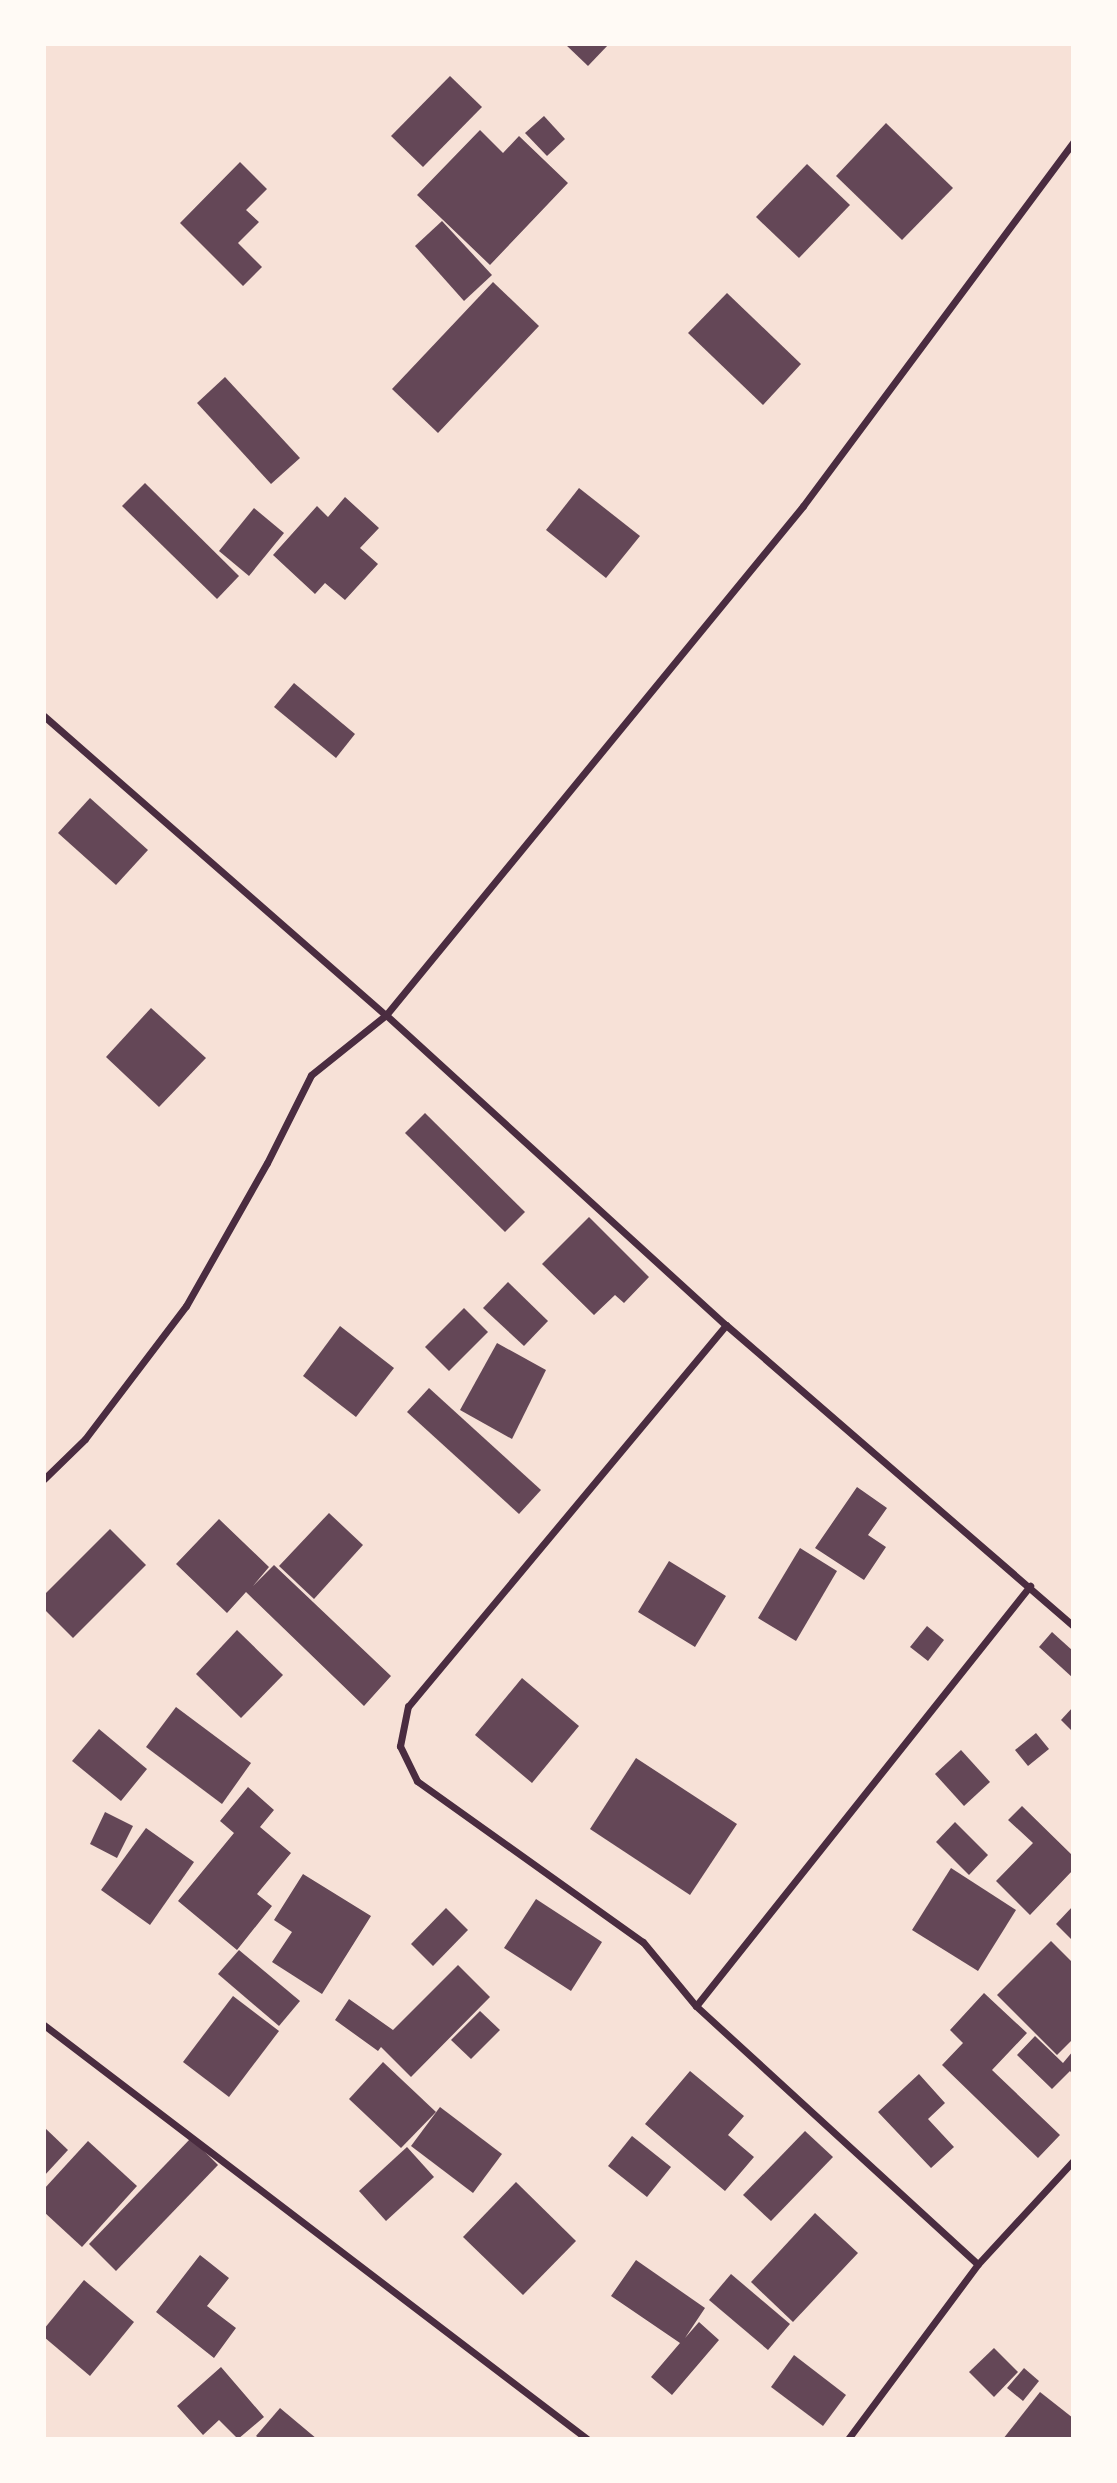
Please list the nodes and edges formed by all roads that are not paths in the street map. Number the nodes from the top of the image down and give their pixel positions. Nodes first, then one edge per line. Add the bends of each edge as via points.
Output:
1 (1073, 142) edge
2 (44, 716) edge
3 (386, 1015) junction
4 (726, 1325) junction
5 (44, 1479) edge
6 (1030, 1586) junction
7 (1073, 1626) edge
8 (696, 2006) junction
9 (44, 2025) edge
10 (1073, 2161) edge
11 (978, 2264) junction
12 (587, 2439) edge
13 (848, 2439) edge

1 - 3 street via 803,506
2 - 3 street
3 - 4 street
3 - 5 street via 311,1075 186,1306 85,1440
4 - 6 street
4 - 8 street via 408,1706 400,1746 417,1781 643,1942
6 - 7 street
6 - 8 street
8 - 11 street
9 - 12 street
10 - 11 street
11 - 13 street

